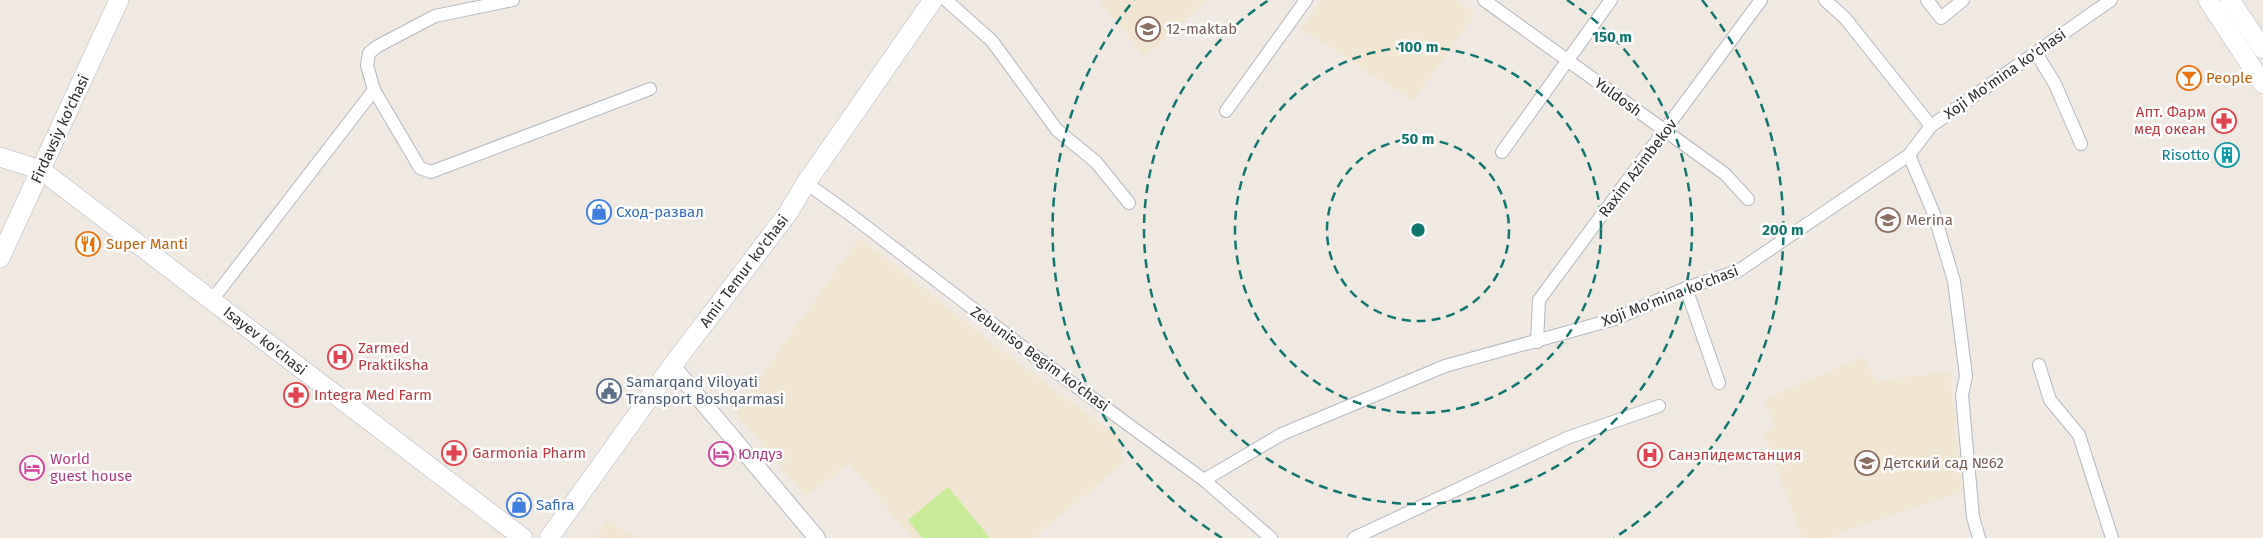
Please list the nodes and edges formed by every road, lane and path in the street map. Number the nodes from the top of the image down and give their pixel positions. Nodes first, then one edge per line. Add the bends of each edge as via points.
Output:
1 (119, 0) edge
2 (512, 0) edge
3 (933, 0) edge
4 (946, 0) edge
5 (1306, 0) edge
6 (1484, 0) edge
7 (1611, 0) edge
8 (1761, 0) edge
9 (1825, 0) edge
10 (1927, 0) edge
11 (1964, 0) edge
12 (2111, 0) edge
13 (2208, 0) edge
14 (2230, 0) edge
15 (2263, 49) edge
16 (2036, 52) junction
17 (1569, 61) junction
18 (2263, 84) edge
19 (650, 89) dead end
20 (374, 90) junction
21 (1226, 110) dead end
22 (1931, 126) junction
23 (1665, 132) junction
24 (2082, 144) dead end
25 (1502, 152) dead end
26 (1909, 155) junction
27 (0, 157) edge
28 (41, 170) junction
29 (806, 183) junction
30 (1748, 199) dead end
31 (1129, 203) dead end
32 (0, 258) edge
33 (1686, 288) junction
34 (212, 300) junction
35 (1536, 342) junction
36 (2039, 365) dead end
37 (672, 366) junction
38 (1719, 383) dead end
39 (1659, 406) dead end
40 (1204, 480) junction
41 (523, 538) edge
42 (549, 538) edge
43 (817, 538) edge
44 (1271, 538) edge
45 (1354, 538) edge
46 (1979, 538) edge
47 (2112, 538) edge

1 - 28 main road, Firdavsiy ko'chasi
2 - 20 street via 435,16 378,46 369,53 367,65
3 - 29 main road, Amir Temur ko'chasi
4 - 31 street via 992,41 1057,130 1096,162
5 - 21 street
6 - 17 street, Yuldosh
7 - 17 street
8 - 23 street, Raxim Azimbekov
9 - 22 street via 1846,18
10 - 11 street via 1941,18
12 - 16 street, Xoji Mo'mina ko'chasi
13 - 18 main road
14 - 15 main road
16 - 22 street, Xoji Mo'mina ko'chasi
16 - 24 street via 2055,84
17 - 23 street, Yuldosh
17 - 25 street
19 - 20 street via 431,172 420,168
20 - 34 street
22 - 26 street, Xoji Mo'mina ko'chasi
23 - 30 street, Yuldosh via 1725,174
23 - 35 street, Raxim Azimbekov via 1539,300
26 - 33 street, Xoji Mo'mina ko'chasi via 1738,271
26 - 46 street via 1934,214 1954,280 1966,376 1962,395 1973,517
27 - 28 main road, Isayev ko'chasi
28 - 32 main road, Firdavsiy ko'chasi
28 - 34 main road, Isayev ko'chasi
29 - 37 main road, Amir Temur ko'chasi via 788,213
29 - 40 street, Zebuniso Begim ko'chasi
33 - 35 street, Xoji Mo'mina ko'chasi via 1615,320
33 - 38 street
34 - 41 main road, Isayev ko'chasi
35 - 40 street, Xoji Mo'mina ko'chasi via 1436,369 1282,434
36 - 47 street via 2050,400 2079,435
37 - 42 main road, Amir Temur ko'chasi
37 - 43 street
39 - 45 street via 1567,438
40 - 44 street, Zebuniso Begim ko'chasi

